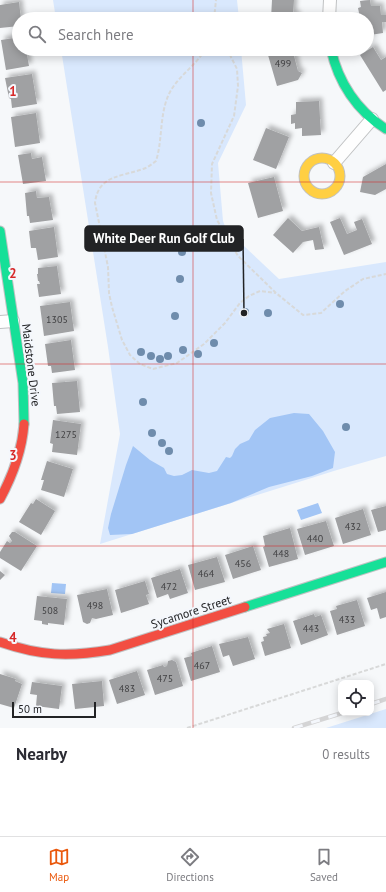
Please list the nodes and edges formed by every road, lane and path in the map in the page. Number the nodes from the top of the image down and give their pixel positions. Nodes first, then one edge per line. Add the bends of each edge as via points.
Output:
1 (216, 0) edge
2 (330, 0) edge
3 (215, 12) edge
4 (329, 12) edge
5 (201, 56) edge
6 (230, 56) edge
7 (332, 56) edge
8 (372, 119) junction
9 (386, 129) edge
10 (334, 163) junction
11 (0, 231) edge
12 (386, 274) edge
13 (276, 293) junction
14 (13, 320) junction
15 (0, 322) edge
16 (0, 499) edge
17 (386, 562) edge
18 (0, 642) edge
19 (386, 664) edge
20 (187, 728) edge

1 - 3 path
2 - 4 street
5 - 13 path via 182,75 165,105 156,161 144,169 107,180 96,195 95,203 108,267 109,292 122,340 130,355 140,364 153,369 177,363 204,344 249,296 260,291
6 - 13 path via 237,69 238,86 234,116 212,164 211,193 217,220 238,256
7 - 8 street via 342,80 356,102
8 - 9 street
8 - 10 street
10 - 10 street via 323,158 307,165 304,176 307,187 323,194 334,190 338,185 340,173
11 - 14 street, Maidstone Drive
12 - 13 path via 364,279 345,291 321,313 303,315
14 - 15 street
14 - 16 street, Maidstone Drive via 23,383 25,422 18,459
17 - 18 street, Sycamore Street via 110,650 54,655
19 - 20 path

